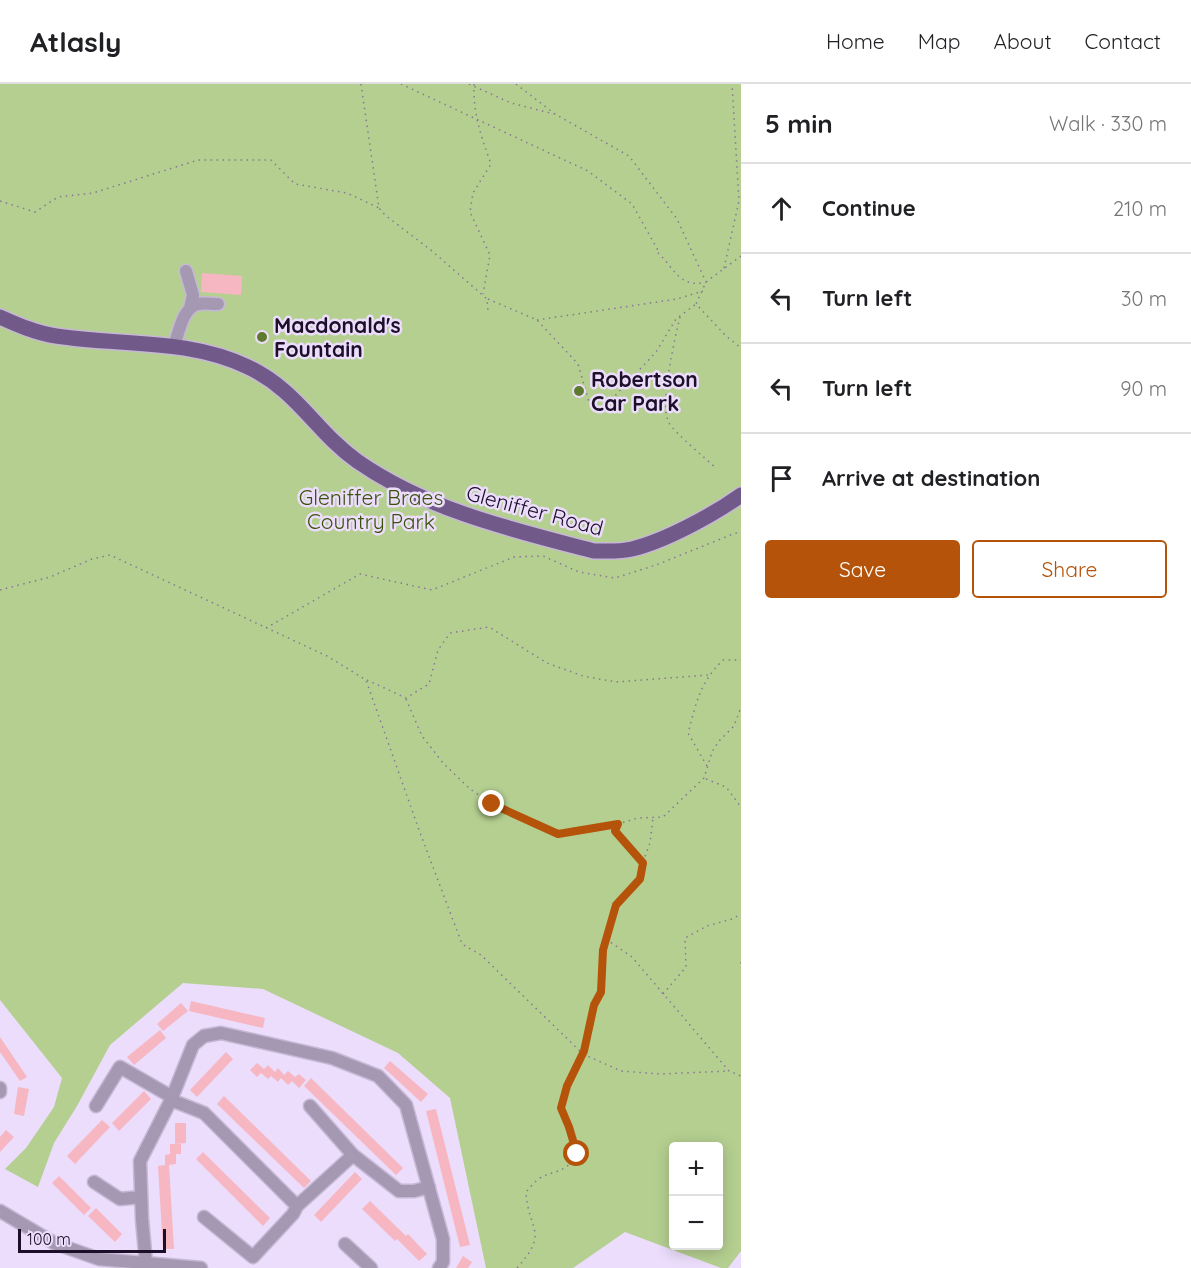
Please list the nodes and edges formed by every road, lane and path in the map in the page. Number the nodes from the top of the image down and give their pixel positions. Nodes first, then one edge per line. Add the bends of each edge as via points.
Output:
1 (362, 84) edge
2 (401, 84) edge
3 (469, 84) edge
4 (516, 84) edge
5 (732, 84) edge
6 (474, 85) edge
7 (555, 114) junction
8 (477, 119) junction
9 (0, 201) edge
10 (379, 208) junction
11 (657, 252) dead end
12 (661, 256) junction
13 (741, 256) edge
14 (724, 268) junction
15 (186, 271) dead end
16 (706, 282) junction
17 (702, 291) junction
18 (483, 295) junction
19 (487, 298) junction
20 (218, 304) dead end
21 (696, 304) junction
22 (190, 308) junction
23 (488, 311) dead end
24 (680, 316) junction
25 (0, 317) edge
26 (537, 320) junction
27 (174, 346) junction
28 (741, 348) edge
29 (589, 402) dead end
30 (599, 413) dead end
31 (716, 468) dead end
32 (741, 495) edge
33 (741, 532) edge
34 (0, 590) edge
35 (265, 628) junction
36 (741, 660) edge
37 (708, 675) junction
38 (366, 680) junction
39 (406, 698) junction
40 (741, 707) edge
41 (707, 767) junction
42 (704, 778) junction
43 (741, 807) edge
44 (653, 818) junction
45 (618, 824) junction
46 (643, 863) junction
47 (741, 914) edge
48 (606, 939) junction
49 (663, 994) junction
50 (583, 1054) junction
51 (729, 1071) junction
52 (741, 1076) edge
53 (172, 1098) junction
54 (96, 1106) dead end
55 (310, 1106) dead end
56 (353, 1155) junction
57 (94, 1182) dead end
58 (429, 1187) junction
59 (141, 1197) junction
60 (297, 1206) junction
61 (0, 1211) edge
62 (204, 1217) dead end
63 (345, 1244) dead end
64 (146, 1263) junction
65 (201, 1268) edge
66 (371, 1268) edge
67 (439, 1268) edge
68 (517, 1268) edge

1 - 10 path
2 - 8 path
3 - 6 path
4 - 7 path
5 - 14 path via 739,201
6 - 7 path via 511,103
6 - 8 path
7 - 16 path via 629,156 677,219
8 - 12 path via 588,171 632,204
8 - 18 path via 491,164 473,193 470,212 490,255
9 - 10 path via 35,212 58,197 93,193 198,160 272,160 295,184 346,193
10 - 18 path
11 - 12 path
12 - 16 path via 686,283
13 - 14 path
14 - 16 path
15 - 22 street via 193,295
16 - 17 path
17 - 21 path
17 - 26 path via 677,299
18 - 19 path
19 - 23 path
19 - 26 path
20 - 22 street via 196,304
21 - 24 path
21 - 28 path
22 - 27 street
24 - 30 path via 656,352
24 - 31 path via 665,407 669,423
25 - 27 main road, Gleniffer Road via 55,336
26 - 29 path via 578,364
27 - 32 main road, Gleniffer Road via 221,356 272,381 356,460 415,494 453,510 594,551 615,552 666,537
33 - 35 path via 615,578 579,572 543,556 514,557 432,590 360,574
34 - 35 path via 110,555
35 - 38 path via 327,656
36 - 37 path via 723,660
37 - 39 path via 616,682 583,676 548,663 489,627 450,633 438,650 429,684
37 - 41 path via 688,733
38 - 39 path
38 - 50 path via 462,944 481,955
39 - 45 path via 422,736 443,763 492,804 558,834
40 - 41 path via 734,726 719,741
41 - 42 path
42 - 43 path via 726,786
42 - 44 path via 663,817
44 - 45 path
44 - 46 path
45 - 46 path via 615,831
46 - 48 path via 640,879 616,905
47 - 49 path via 685,938 686,967
48 - 49 path via 632,957
48 - 50 path via 601,992 594,1005
49 - 51 path
50 - 51 path via 621,1071
50 - 68 path via 561,1108 577,1154 563,1170 538,1179 526,1192 536,1240
51 - 52 path
53 - 54 street via 120,1067
53 - 58 street via 193,1045 204,1036 221,1033 332,1058 378,1076 406,1105
53 - 59 street via 140,1161
53 - 60 street via 204,1113
55 - 56 street
56 - 58 street via 399,1191
56 - 60 street
57 - 59 street via 120,1199
58 - 67 street via 443,1239 443,1262
59 - 64 street
60 - 62 street via 253,1257
61 - 64 street via 54,1243 99,1259
63 - 66 street
64 - 65 street

